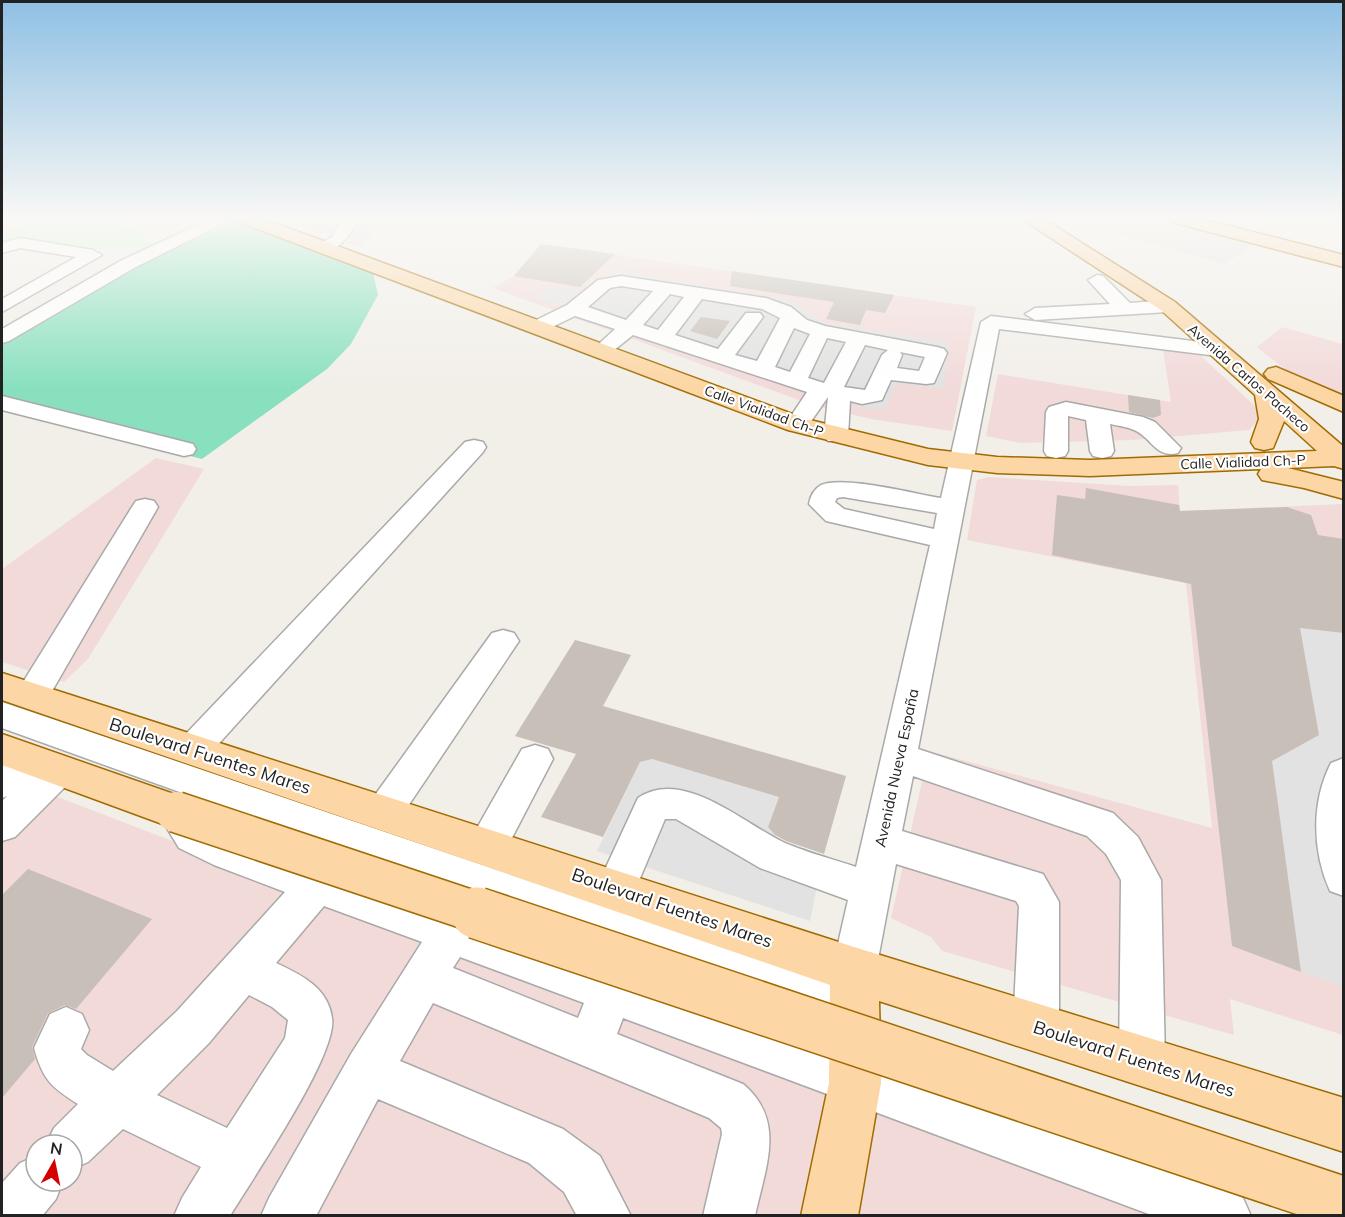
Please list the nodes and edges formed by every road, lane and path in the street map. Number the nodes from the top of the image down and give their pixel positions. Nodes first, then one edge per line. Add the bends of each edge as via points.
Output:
1 (59, 276) edge
2 (108, 276) edge
3 (419, 276) edge
4 (1120, 276) edge
5 (1153, 276) edge
6 (1097, 280) dead end
7 (11, 283) dead end
8 (636, 283) junction
9 (39, 288) junction
10 (666, 288) junction
11 (692, 300) junction
12 (2, 306) edge
13 (1168, 306) junction
14 (574, 309) junction
15 (1126, 309) junction
16 (753, 317) junction
17 (602, 318) junction
18 (991, 322) junction
19 (545, 323) junction
20 (793, 323) junction
21 (821, 331) junction
22 (2, 337) edge
23 (663, 337) junction
24 (858, 338) junction
25 (615, 340) junction
26 (896, 344) junction
27 (1217, 350) junction
28 (723, 357) junction
29 (763, 370) junction
30 (884, 373) junction
31 (796, 381) junction
32 (1272, 385) junction
33 (830, 391) junction
34 (2, 403) edge
35 (1097, 415) junction
36 (801, 420) junction
37 (837, 430) junction
38 (1338, 441) edge
39 (1264, 442) junction
40 (474, 447) dead end
41 (184, 448) dead end
42 (1169, 448) junction
43 (1056, 451) junction
44 (1102, 451) junction
45 (963, 454) junction
46 (1142, 467) junction
47 (1344, 491) edge
48 (145, 507) dead end
49 (952, 508) junction
50 (945, 540) junction
51 (503, 641) dead end
52 (12, 699) edge
53 (2, 749) edge
54 (192, 750) junction
55 (899, 757) junction
56 (535, 759) dead end
57 (49, 768) junction
58 (1344, 773) edge
59 (2, 783) edge
60 (176, 812) junction
61 (383, 813) junction
62 (2, 825) edge
63 (881, 842) junction
64 (487, 847) junction
65 (1344, 878) edge
66 (316, 886) junction
67 (616, 889) junction
68 (870, 890) junction
69 (451, 933) junction
70 (243, 970) junction
71 (424, 978) junction
72 (854, 991) junction
73 (611, 992) junction
74 (1036, 1028) junction
75 (66, 1030) dead end
76 (590, 1045) junction
77 (1142, 1061) junction
78 (368, 1071) junction
79 (855, 1083) junction
80 (118, 1101) junction
81 (1344, 1125) edge
82 (84, 1133) edge
83 (236, 1158) junction
84 (1344, 1177) edge
85 (27, 1193) edge
86 (1344, 1203) edge
87 (733, 1214) edge
88 (7, 1215) edge
89 (200, 1215) edge
90 (287, 1215) edge
91 (605, 1215) edge
92 (829, 1215) edge
93 (1225, 1215) edge

1 - 9 street
2 - 22 street
3 - 19 main road, Calle Vialidad Ch-P
4 - 13 main road, Avenida Carlos Pacheco
5 - 32 main road, Avenida Carlos Pacheco via 1200,310
6 - 15 street
7 - 9 street
8 - 10 street
8 - 14 street via 604,284
8 - 17 street
9 - 12 street
10 - 11 street
10 - 25 street
11 - 16 street
11 - 20 street via 775,307
11 - 23 street
13 - 15 street
13 - 27 main road, Avenida Carlos Pacheco
14 - 17 street
14 - 19 street
15 - 18 street via 1019,315
16 - 20 street
16 - 28 street
17 - 25 street
18 - 27 street
18 - 45 street, Avenida Nueva España
19 - 25 main road, Calle Vialidad Ch-P
20 - 21 street
20 - 29 street
21 - 24 street
21 - 31 street
23 - 25 street
23 - 28 street
24 - 26 street
24 - 33 street
25 - 36 main road, Calle Vialidad Ch-P
26 - 30 street
26 - 30 street via 937,352 929,376 917,379
27 - 32 main road, Avenida Carlos Pacheco
28 - 29 street
29 - 31 street
30 - 33 street via 871,397
31 - 33 street
32 - 38 main road
32 - 38 main road, Avenida Carlos Pacheco
32 - 39 main road via 1272,419
33 - 36 street
33 - 37 street
34 - 41 street
35 - 42 street via 1143,425
35 - 43 street via 1066,409 1057,412
35 - 44 street
36 - 37 main road, Calle Vialidad Ch-P
37 - 45 main road, Calle Vialidad Ch-P
38 - 39 main road, Calle Vialidad Ch-P
38 - 46 main road, Calle Vialidad Ch-P
39 - 42 main road, Calle Vialidad Ch-P
40 - 54 street
42 - 44 main road, Calle Vialidad Ch-P
43 - 44 main road, Calle Vialidad Ch-P
43 - 45 main road, Calle Vialidad Ch-P
45 - 46 main road, Calle Vialidad Ch-P via 1040,468
45 - 49 street, Avenida Nueva España
46 - 47 main road via 1280,475
48 - 52 street
49 - 50 street, Avenida Nueva España
49 - 50 street via 843,489 829,491 823,497 822,504 835,515
50 - 55 street, Avenida Nueva España
51 - 61 street
52 - 54 main road, Boulevard Fuentes Mares
52 - 72 street
53 - 57 main road
54 - 61 main road, Boulevard Fuentes Mares
55 - 63 street, Avenida Nueva España
55 - 77 street via 1100,824 1117,838 1141,880
56 - 64 street
57 - 59 street
57 - 60 main road
57 - 62 street
58 - 65 street via 1336,798 1334,832
60 - 66 street via 193,836 208,846
60 - 86 main road, bridge
61 - 64 main road, Boulevard Fuentes Mares
63 - 68 street, Avenida Nueva España
63 - 74 street via 1029,886 1034,891 1039,902
64 - 67 main road, Boulevard Fuentes Mares
66 - 69 street
66 - 70 street
67 - 68 street via 651,808 670,802 687,807 774,856
67 - 72 main road, Boulevard Fuentes Mares
68 - 72 street, Avenida Nueva España
69 - 71 street
69 - 73 street
70 - 80 street via 193,1027
70 - 83 street via 296,998 308,1011 310,1029 305,1048
71 - 76 street
71 - 78 street
72 - 74 main road, Boulevard Fuentes Mares
72 - 79 main road, Avenida Nueva España
72 - 84 street via 1023,1073
73 - 76 street
73 - 79 street
74 - 77 main road, Boulevard Fuentes Mares
75 - 80 street via 57,1048 61,1062 70,1072
76 - 87 street via 726,1101 740,1113 747,1134
77 - 81 main road, Boulevard Fuentes Mares
78 - 90 street
78 - 91 street via 546,1146 582,1174
79 - 92 main road, Avenida Nueva España
79 - 93 street
80 - 82 street
80 - 83 street
83 - 89 street
85 - 88 street

